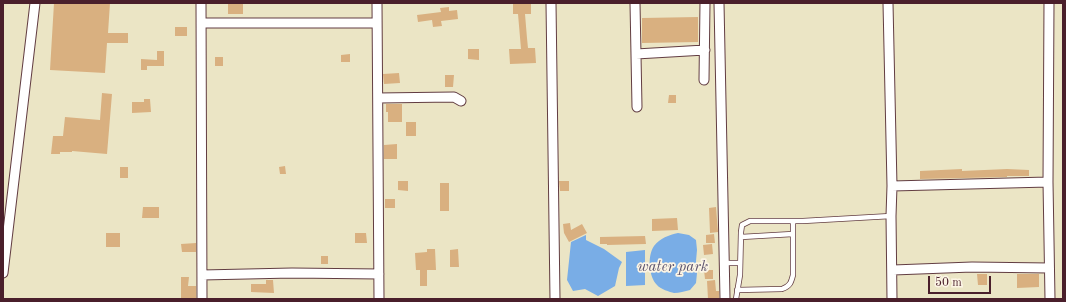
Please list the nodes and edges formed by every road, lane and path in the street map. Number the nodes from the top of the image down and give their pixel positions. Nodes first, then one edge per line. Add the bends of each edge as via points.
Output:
1 (35, 3) edge
2 (201, 3) edge
3 (377, 3) edge
4 (551, 3) edge
5 (635, 3) edge
6 (705, 3) edge
7 (719, 3) edge
8 (888, 3) edge
9 (1049, 3) edge
10 (201, 23) junction
11 (377, 23) junction
12 (705, 50) junction
13 (636, 54) junction
14 (704, 80) dead end
15 (378, 98) junction
16 (461, 101) dead end
17 (637, 107) dead end
18 (1048, 182) junction
19 (892, 186) junction
20 (891, 216) junction
21 (793, 221) junction
22 (793, 234) junction
23 (741, 237) junction
24 (724, 263) junction
25 (740, 263) junction
26 (1050, 268) junction
27 (893, 270) junction
28 (3, 273) edge
29 (202, 274) junction
30 (379, 274) junction
31 (738, 290) junction
32 (202, 299) edge
33 (379, 299) edge
34 (555, 299) edge
35 (726, 299) edge
36 (736, 299) edge
37 (892, 299) edge
38 (1050, 299) edge

1 - 28 street
2 - 10 street
3 - 11 street
4 - 34 street
5 - 13 street
6 - 12 street
7 - 24 street
8 - 19 street
9 - 18 street
10 - 11 street
10 - 29 street
11 - 15 street
12 - 13 street
12 - 14 street
13 - 17 street
15 - 16 street via 454,97
15 - 30 street
18 - 19 street
18 - 26 street
19 - 20 street
20 - 21 lane
20 - 27 street
21 - 22 lane
21 - 23 lane via 745,222 742,225
22 - 23 lane
22 - 31 lane via 791,284 782,289
23 - 25 lane
24 - 25 lane
24 - 35 street
25 - 31 lane
26 - 27 street
26 - 38 street
27 - 37 street
29 - 30 street
29 - 32 street
30 - 33 street
31 - 36 lane

